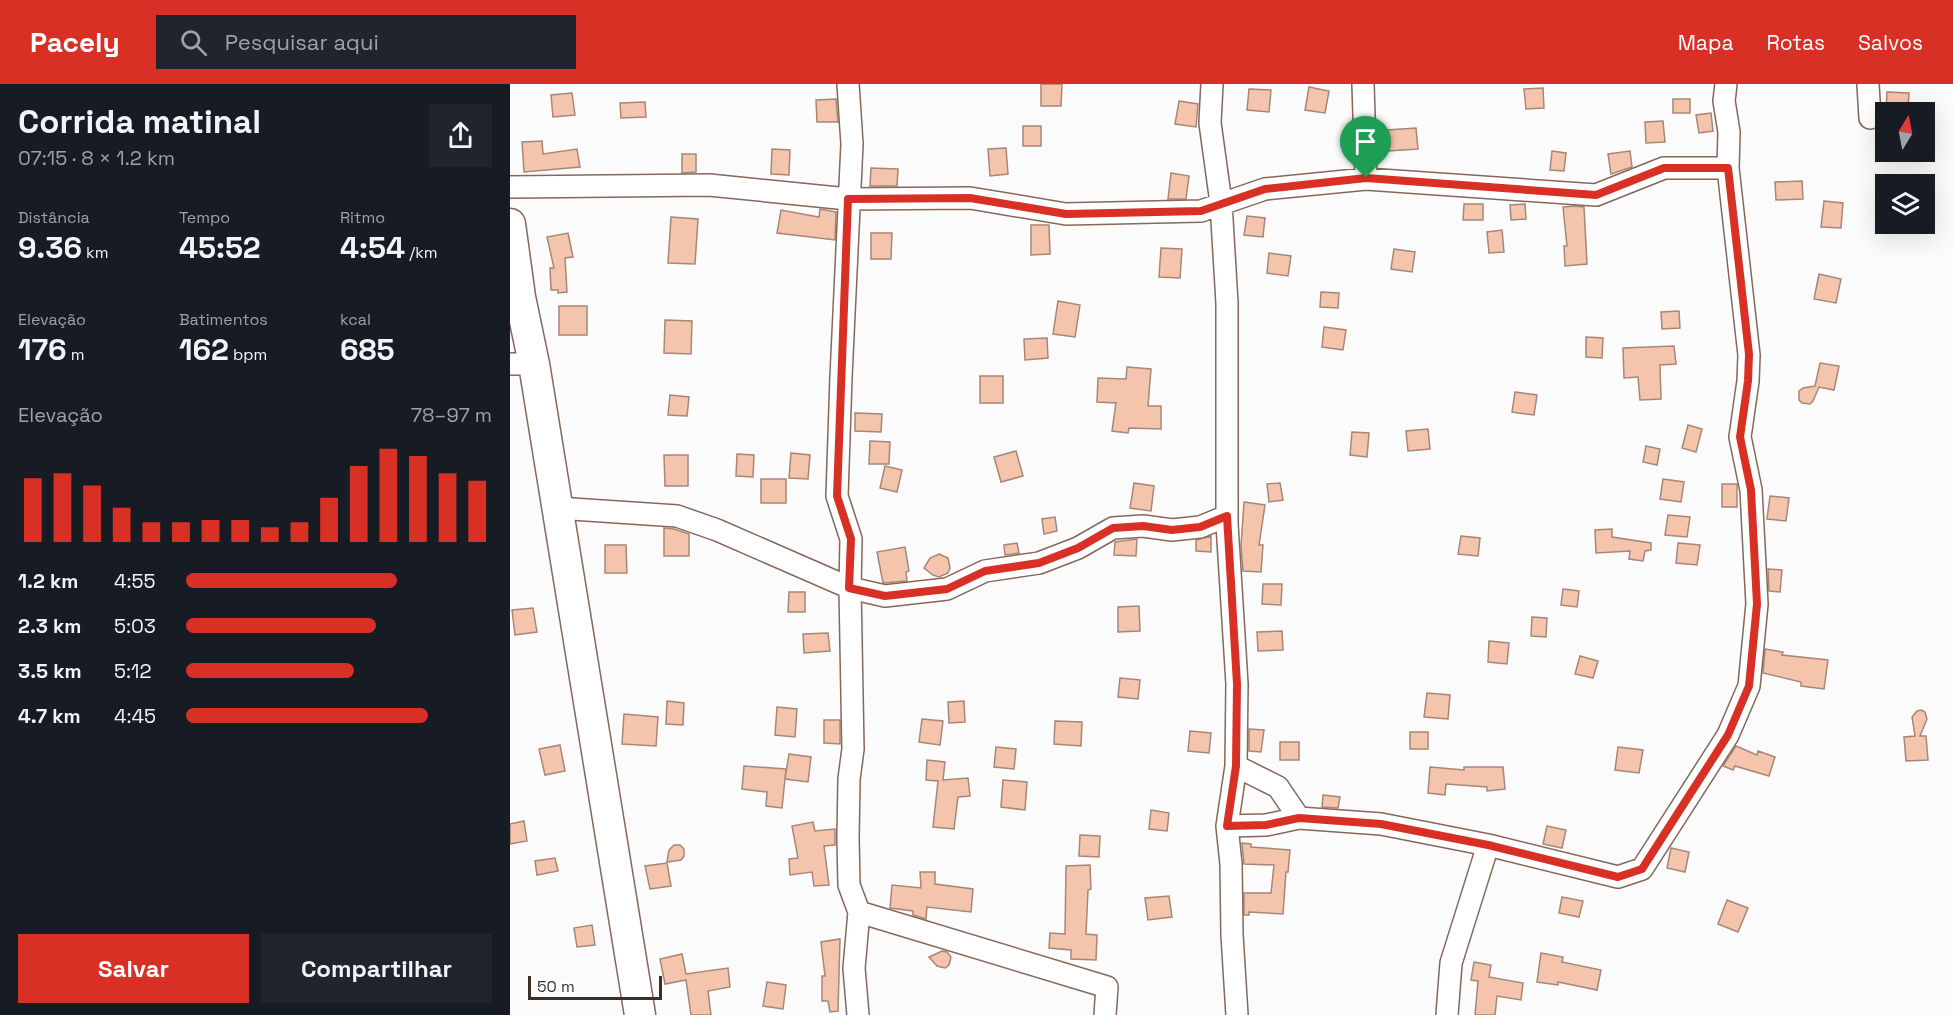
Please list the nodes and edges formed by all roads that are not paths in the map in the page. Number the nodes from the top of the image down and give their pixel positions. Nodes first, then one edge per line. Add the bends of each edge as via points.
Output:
1 (848, 84) edge
2 (1212, 84) edge
3 (1363, 84) edge
4 (1726, 84) edge
5 (1868, 84) edge
6 (1870, 118) dead end
7 (1728, 168) junction
8 (1366, 178) junction
9 (510, 187) edge
10 (848, 199) junction
11 (1221, 203) junction
12 (510, 224) edge
13 (522, 364) edge
14 (557, 508) junction
15 (1227, 516) junction
16 (849, 588) junction
17 (1236, 766) junction
18 (1299, 818) junction
19 (1227, 826) junction
20 (1488, 845) junction
21 (859, 912) junction
22 (640, 1015) edge
23 (858, 1015) edge
24 (1105, 1015) edge
25 (1237, 1015) edge
26 (1447, 1015) edge

1 - 10 street via 852,144
2 - 11 street via 1210,123
3 - 8 street
4 - 7 street
5 - 6 street
7 - 8 street via 1664,168 1596,195
7 - 20 street via 1749,354 1740,437 1751,490 1756,594 1749,686 1728,735 1642,869 1618,877
8 - 11 street via 1265,189
9 - 10 street via 710,185
10 - 11 street via 970,198 1066,214 1201,211
10 - 16 street via 837,496 851,539
11 - 15 street via 1227,303
12 - 13 main road via 520,297
13 - 14 main road
14 - 16 street via 677,516
14 - 22 main road
15 - 16 street via 1200,527 1172,530 1143,526 1113,528 1078,548 1039,563 985,571 947,589 885,596
15 - 17 street via 1237,684
16 - 21 street via 853,748 849,780 849,885
17 - 18 street via 1278,787
17 - 19 street
18 - 19 street via 1266,825
18 - 20 street via 1381,824
19 - 25 street
20 - 26 street via 1451,963
21 - 23 street via 854,968
21 - 24 street via 1107,987

